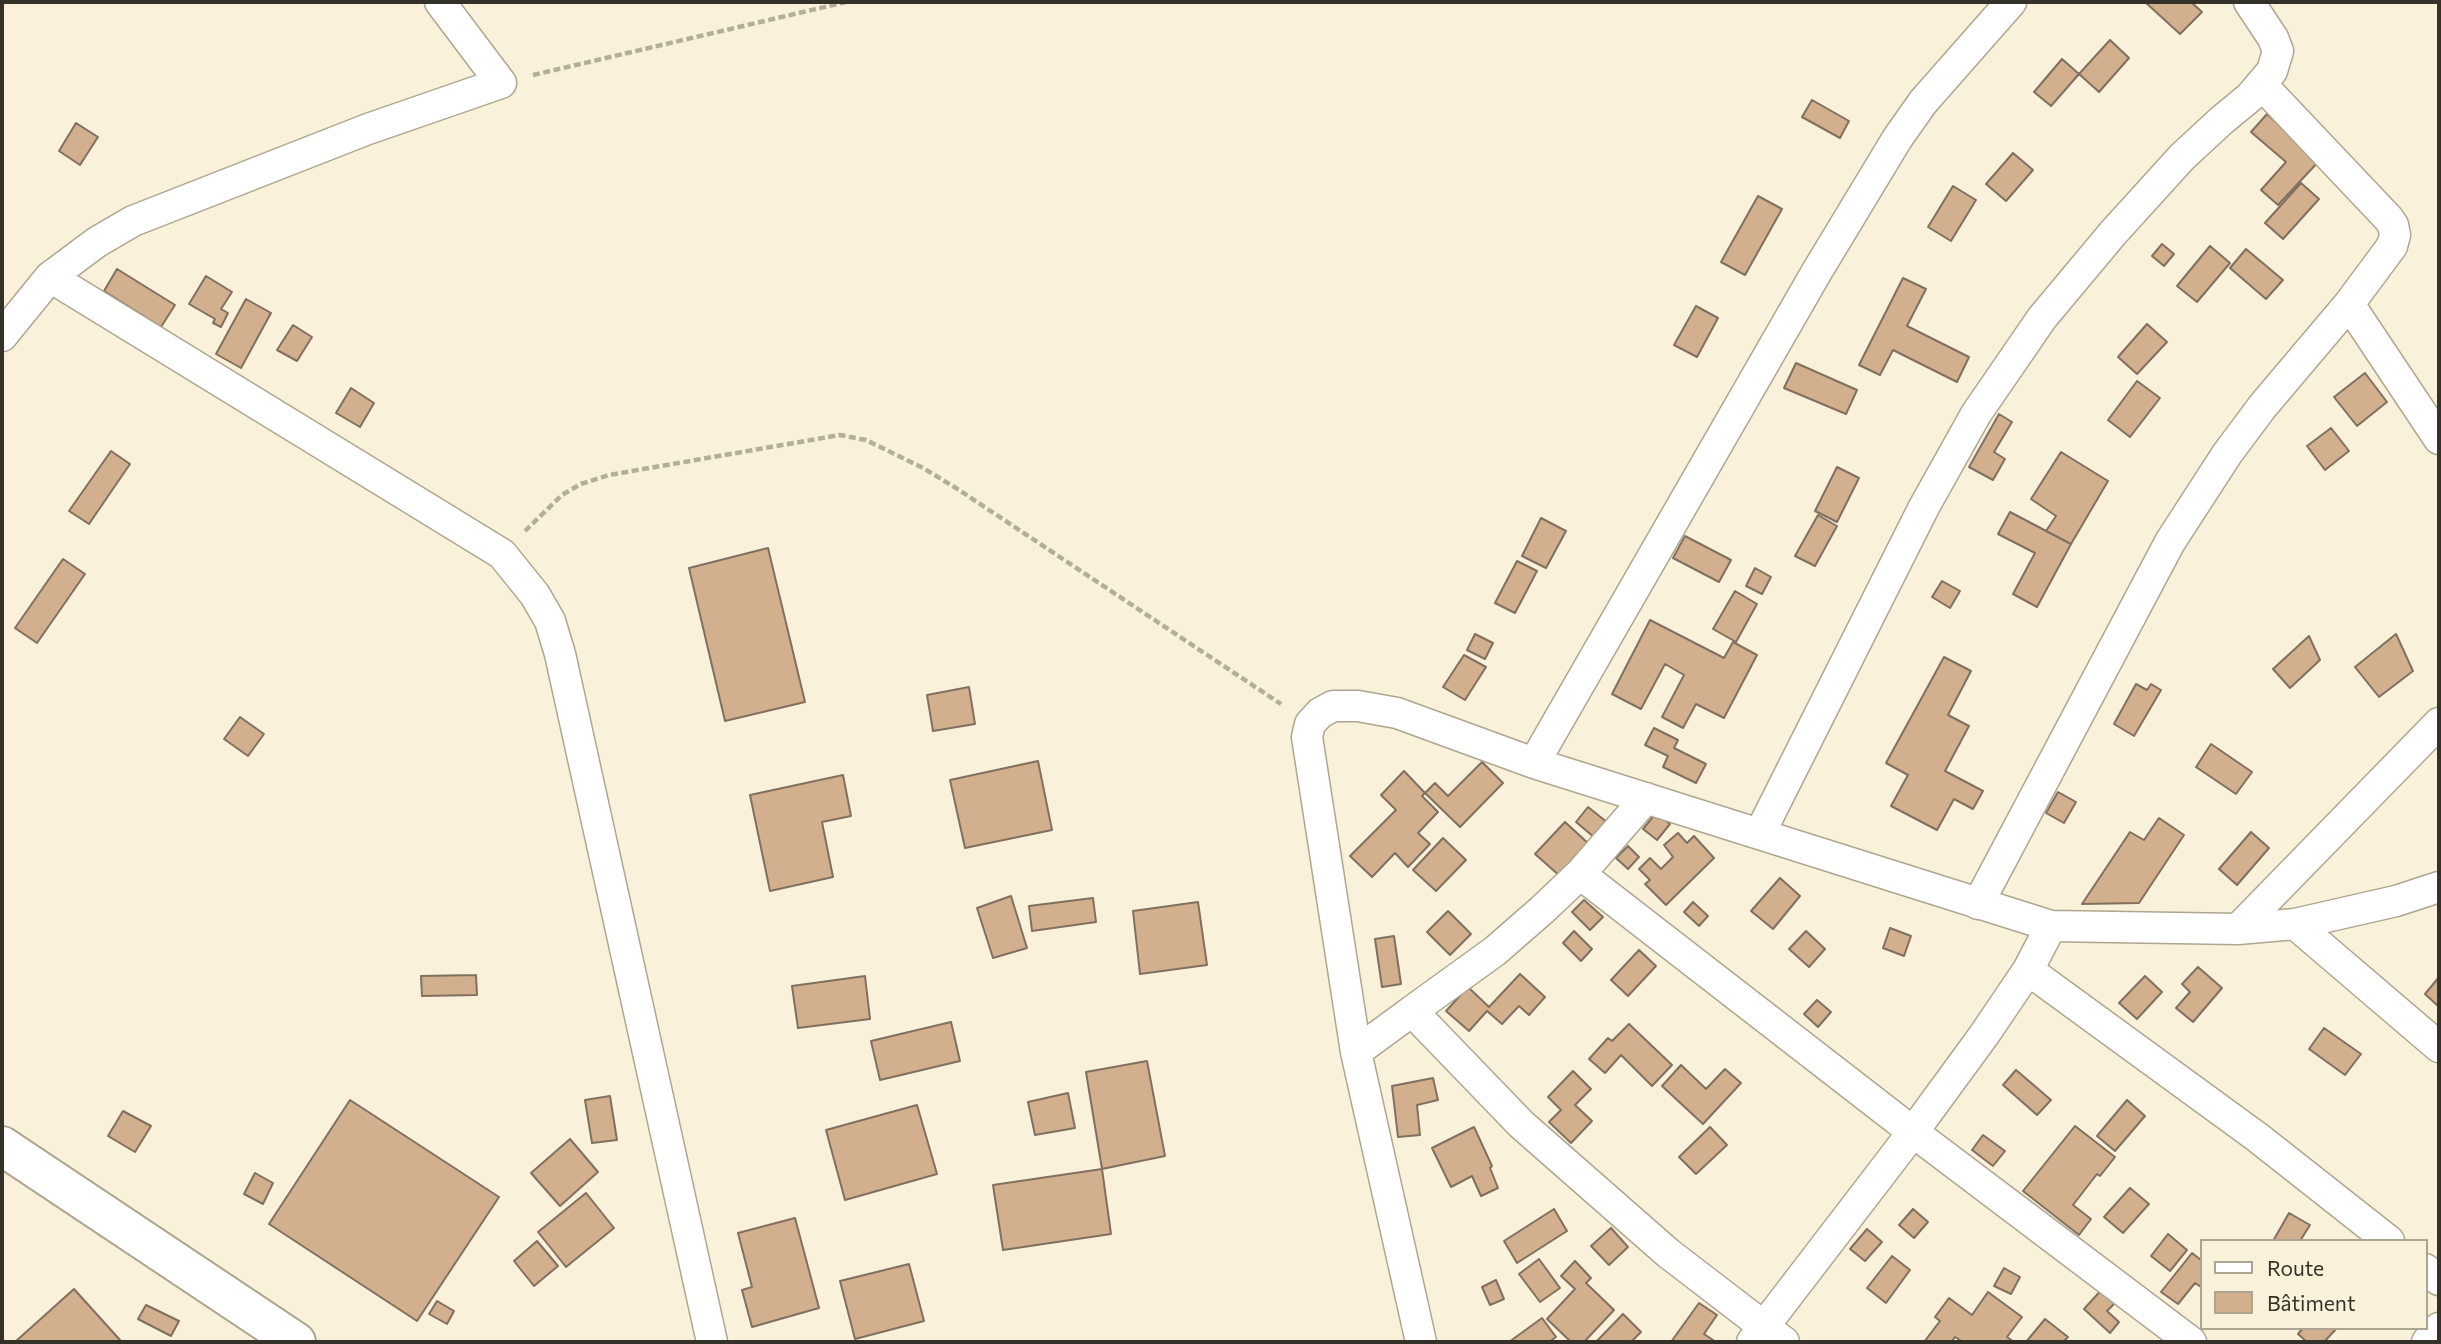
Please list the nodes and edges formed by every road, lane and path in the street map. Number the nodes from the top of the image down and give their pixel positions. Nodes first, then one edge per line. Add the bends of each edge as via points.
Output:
1 (440, 2) edge
2 (846, 2) edge
3 (2011, 2) edge
4 (2249, 2) edge
5 (501, 83) junction
6 (2262, 85) junction
7 (50, 277) junction
8 (2349, 304) junction
9 (3, 333) edge
10 (2439, 439) edge
11 (502, 554) junction
12 (2439, 723) edge
13 (1310, 724) junction
14 (1534, 763) junction
15 (1646, 798) junction
16 (1760, 833) junction
17 (1580, 874) junction
18 (2439, 887) edge
19 (1978, 904) junction
20 (2295, 924) junction
21 (2051, 926) junction
22 (2238, 929) junction
23 (2028, 970) junction
24 (1412, 1011) junction
25 (2439, 1047) edge
26 (1356, 1052) junction
27 (1913, 1132) junction
28 (2, 1146) edge
29 (2386, 1239) edge
30 (2439, 1328) edge
31 (1766, 1337) edge
32 (296, 1342) edge
33 (712, 1342) edge
34 (1421, 1342) edge
35 (2191, 1342) edge
36 (2427, 1342) edge

1 - 5 street
2 - 5 path
3 - 14 street via 1896,139
4 - 6 street via 2278,51
5 - 7 street via 368,129 133,221
6 - 8 street via 2393,225 2392,246
6 - 16 street via 2201,139 2113,233 2042,318 1976,414 1918,518
7 - 9 street
7 - 11 street
8 - 10 street
8 - 19 street via 2262,407 2170,541
11 - 13 path via 562,495 609,475 840,435 866,440 956,488
11 - 33 street via 535,595 550,621 560,654
12 - 22 street
13 - 14 street via 1333,706 1359,706 1397,713
13 - 26 street via 1307,737
14 - 15 street
15 - 16 street
15 - 17 street
16 - 19 street
17 - 24 street via 1494,951
17 - 27 street
18 - 20 street
19 - 21 street
20 - 22 street
20 - 25 street
21 - 22 street
21 - 23 street
23 - 27 street
23 - 29 street via 2257,1137
24 - 26 street
24 - 31 street via 1521,1124
26 - 34 street
27 - 31 street
27 - 35 street
28 - 32 street
30 - 36 street

